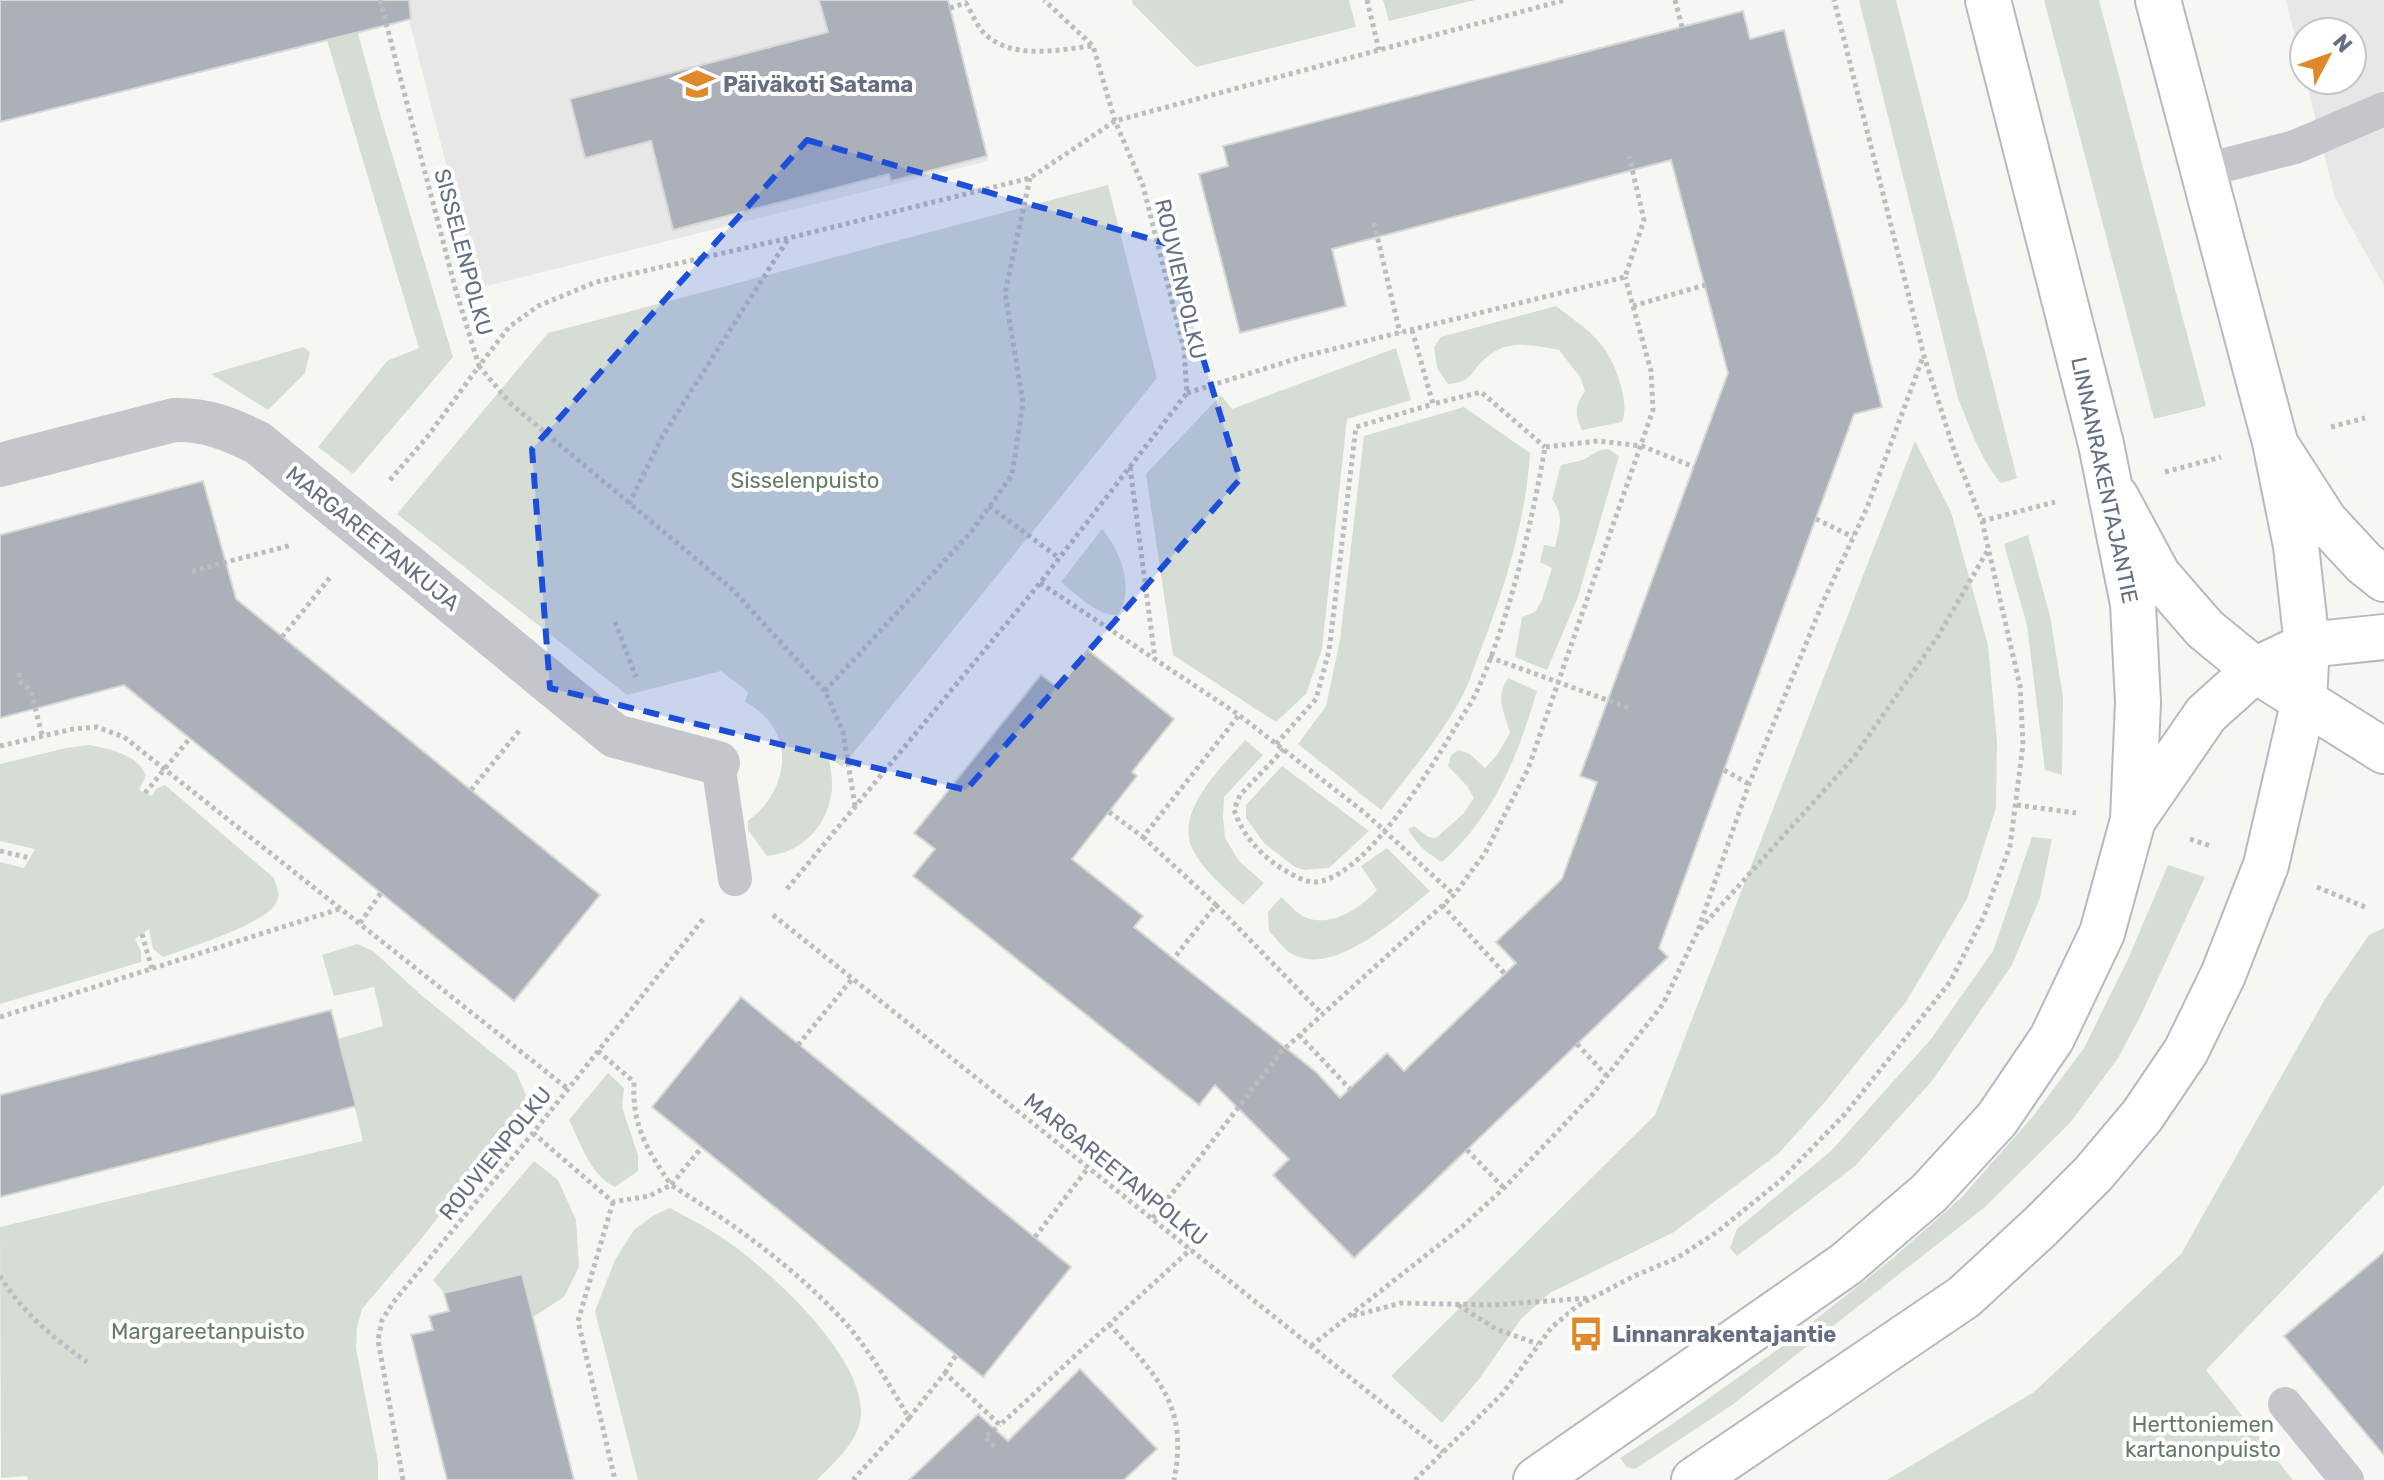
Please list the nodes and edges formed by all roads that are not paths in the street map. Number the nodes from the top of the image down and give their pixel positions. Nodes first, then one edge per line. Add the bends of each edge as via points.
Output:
1 (1988, 0) edge
2 (2158, 0) edge
3 (2384, 109) edge
4 (2202, 171) junction
5 (2275, 442) junction
6 (0, 465) edge
7 (2111, 488) junction
8 (2384, 579) edge
9 (2384, 637) edge
10 (2307, 645) junction
11 (2255, 670) junction
12 (2304, 700) junction
13 (2384, 751) edge
14 (718, 763) joint
15 (2133, 820) junction
16 (735, 879) road end
17 (2285, 1404) dead end
18 (1536, 1480) edge
19 (1694, 1480) edge
20 (2347, 1480) edge

1 - 7 main road, LINNANRAKENTAJANTIE
2 - 4 main road
3 - 4 lane via 2295,147
4 - 5 main road
5 - 8 main road via 2325,521
5 - 10 main road via 2296,546
6 - 14 street, MARGAREETANKUJA via 174,420 198,419 227,427 258,443 615,736
7 - 11 main road via 2158,575 2205,629
7 - 15 main road, LINNANRAKENTAJANTIE via 2133,604 2138,702
9 - 10 main road
10 - 11 main road
10 - 12 main road
11 - 12 main road
11 - 15 main road via 2206,714
12 - 13 main road
12 - 19 main road via 2266,865 2186,1051 2142,1116 2093,1174 1964,1297
14 - 16 lane
15 - 18 main road, LINNANRAKENTAJANTIE via 2102,933 2052,1038 1997,1119 1929,1193 1846,1264
17 - 20 lane

